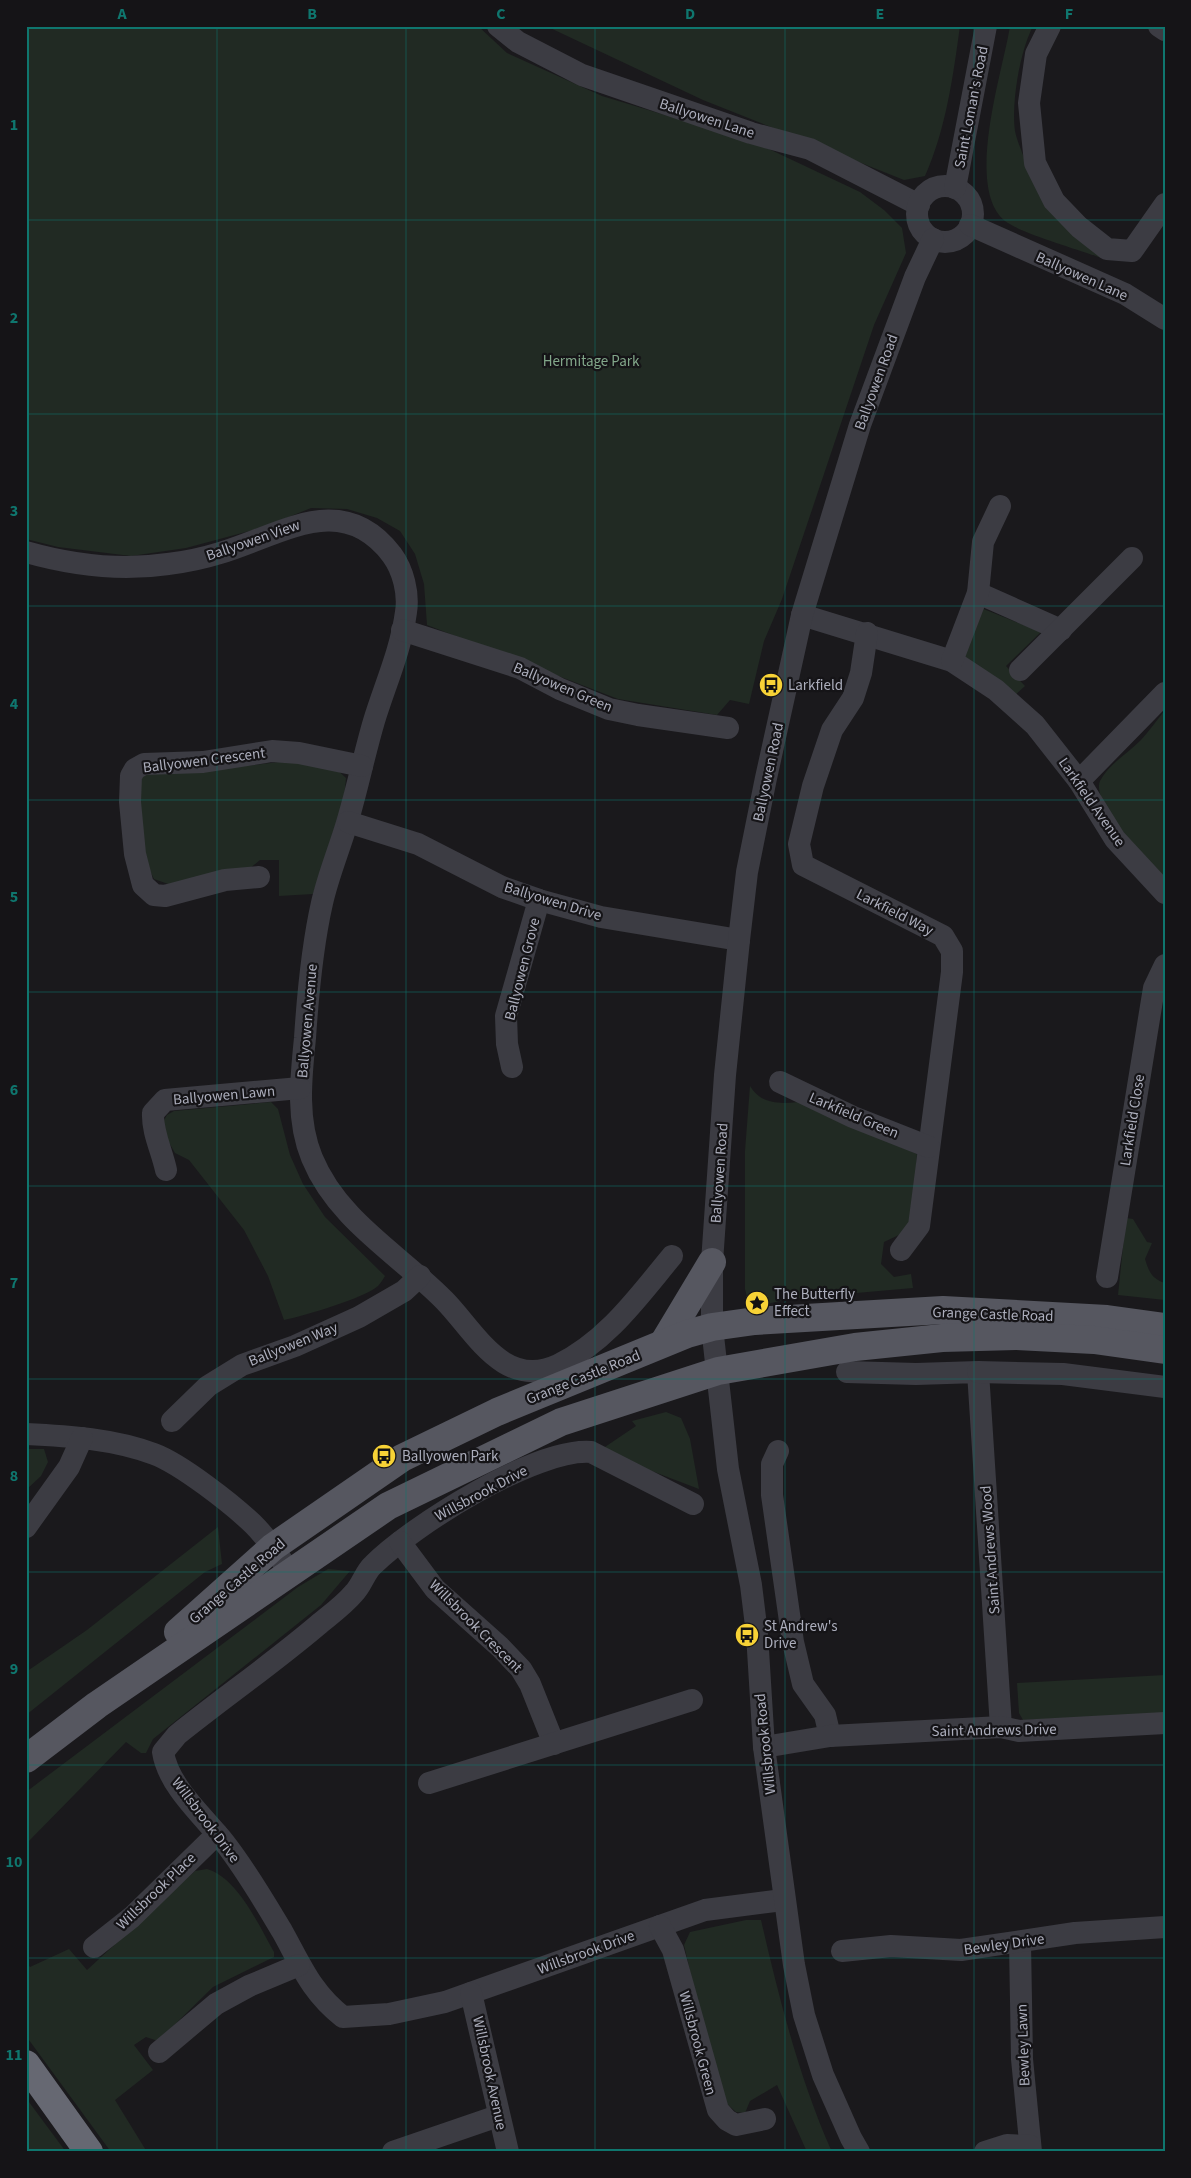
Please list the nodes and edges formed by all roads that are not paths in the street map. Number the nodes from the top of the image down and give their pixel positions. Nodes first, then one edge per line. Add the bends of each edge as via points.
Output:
1 (498, 26) edge
2 (986, 26) edge
3 (1050, 26) edge
4 (955, 188) junction
5 (1165, 204) edge
6 (919, 205) junction
7 (970, 225) junction
8 (932, 239) junction
9 (1165, 319) edge
10 (1000, 506) dead end
11 (26, 552) edge
12 (1132, 558) dead end
13 (978, 593) junction
14 (802, 615) junction
15 (402, 630) junction
16 (1060, 630) junction
17 (867, 633) junction
18 (952, 661) junction
19 (1020, 670) dead end
20 (1165, 693) edge
21 (728, 728) dead end
22 (362, 766) junction
23 (1080, 780) junction
24 (348, 822) junction
25 (260, 877) dead end
26 (1165, 893) edge
27 (539, 900) junction
28 (739, 940) junction
29 (1165, 965) edge
30 (512, 1067) dead end
31 (780, 1082) dead end
32 (300, 1088) junction
33 (929, 1147) junction
34 (166, 1170) dead end
35 (901, 1250) dead end
36 (672, 1256) dead end
37 (712, 1262) junction
38 (420, 1276) junction
39 (1107, 1278) dead end
40 (712, 1327) junction
41 (1165, 1327) edge
42 (664, 1342) junction
43 (1165, 1350) edge
44 (718, 1371) junction
45 (846, 1372) dead end
46 (978, 1372) junction
47 (688, 1380) junction
48 (1165, 1387) edge
49 (172, 1422) dead end
50 (26, 1434) edge
51 (82, 1438) junction
52 (778, 1451) dead end
53 (693, 1504) dead end
54 (26, 1527) edge
55 (400, 1542) junction
56 (273, 1547) junction
57 (290, 1573) junction
58 (756, 1625) junction
59 (692, 1700) dead end
60 (97, 1705) junction
61 (1165, 1723) edge
62 (1001, 1727) junction
63 (830, 1736) junction
64 (554, 1744) junction
65 (764, 1746) junction
66 (26, 1759) edge
67 (429, 1783) dead end
68 (217, 1834) junction
69 (784, 1900) junction
70 (660, 1926) junction
71 (1165, 1927) edge
72 (1020, 1943) junction
73 (94, 1947) dead end
74 (842, 1951) dead end
75 (299, 1965) junction
76 (471, 1994) junction
77 (159, 2052) dead end
78 (26, 2064) edge
79 (498, 2116) junction
80 (765, 2119) dead end
81 (1031, 2149) edge
82 (89, 2152) edge
83 (393, 2152) edge
84 (508, 2152) edge
85 (859, 2152) edge
86 (985, 2152) edge

1 - 6 street, Ballyowen Lane via 518,42 582,76 751,133 810,149
2 - 4 street, Saint Loman's Road
3 - 5 street via 1036,54 1029,103 1035,163 1054,201 1107,249 1132,251
4 - 6 street via 946,186 929,191
4 - 7 street via 962,192 972,207
6 - 8 street via 917,213 921,228
7 - 8 street via 966,233 950,241
7 - 9 street, Ballyowen Lane via 1126,294
8 - 14 street, Ballyowen Road via 860,425
10 - 13 street via 983,542
11 - 15 street, Ballyowen View via 83,564 119,567 167,565 218,554 325,518 353,524 373,535 393,557 404,578 407,609
12 - 16 street
13 - 16 street
13 - 18 street
14 - 17 street, Larkfield Avenue
14 - 28 street, Ballyowen Road via 747,872
15 - 21 street, Ballyowen Green via 520,668 609,709
15 - 22 street, Ballyowen Avenue
16 - 19 street
17 - 18 street, Larkfield Avenue
17 - 33 street, Larkfield Way via 861,673 853,698 832,730 813,786 799,844 803,866 943,936 952,951
18 - 23 street, Larkfield Avenue via 996,690 1035,725
20 - 23 street
22 - 24 street, Ballyowen Avenue
22 - 25 street, Ballyowen Crescent via 272,751 203,762 144,764 135,769 131,776 130,802 135,854 143,885 154,895 165,896 225,880
23 - 26 street, Larkfield Avenue via 1115,839
24 - 27 street, Ballyowen Drive via 418,844 502,887
24 - 32 street, Ballyowen Avenue via 322,900 310,974
27 - 28 street, Ballyowen Drive via 601,917
27 - 30 street, Ballyowen Grove via 506,1016
28 - 37 street, Ballyowen Road via 725,1074
29 - 39 street, Larkfield Close via 1155,984
31 - 33 street, Larkfield Green via 853,1118
32 - 34 street, Ballyowen Lawn via 165,1100 153,1113 152,1126
32 - 38 street, Ballyowen Avenue via 311,1157 331,1192 354,1221
33 - 35 street, Larkfield Way via 919,1226
36 - 38 street, Ballyowen Avenue via 610,1330 559,1364 536,1373 510,1368 489,1352
37 - 40 street, Ballyowen Road
37 - 42 main road
38 - 49 street, Ballyowen Way via 404,1291 359,1317 296,1346 242,1365 208,1386
40 - 41 main road, Grange Castle Road via 823,1316 943,1310 1107,1319
40 - 42 main road, Grange Castle Road
40 - 44 street, Willsbrook Road
42 - 56 main road, Grange Castle Road via 497,1412 402,1458
43 - 44 main road, Grange Castle Road via 1074,1339 1016,1336 942,1338 855,1347
44 - 47 main road, Grange Castle Road
44 - 58 street, Willsbrook Road via 728,1468
45 - 46 street
46 - 48 street via 1063,1374
46 - 62 street, Saint Andrews Wood
47 - 57 main road, Grange Castle Road via 561,1422 520,1441 388,1506
47 - 58 street via 704,1388 727,1536
50 - 51 street
51 - 54 street via 69,1467
51 - 56 street via 154,1454 189,1474 253,1524
52 - 63 street via 772,1464 772,1494 793,1642 803,1684 825,1715
53 - 55 street, Willsbrook Drive via 596,1453 575,1451 549,1458 486,1488 439,1514
55 - 64 street, Willsbrook Crescent via 435,1588 521,1669 544,1715
55 - 68 street, Willsbrook Drive via 372,1566 355,1592 325,1619 168,1744 163,1752 164,1762 187,1800
56 - 57 street
56 - 60 main road, Grange Castle Road
57 - 60 main road, Grange Castle Road
58 - 65 street, Willsbrook Road
59 - 64 street
60 - 66 main road, Grange Castle Road
61 - 62 street, Saint Andrews Drive via 1019,1731
62 - 63 street, Saint Andrews Drive
63 - 65 street, Saint Andrews Drive
64 - 67 street
65 - 69 street, Willsbrook Road
68 - 73 street, Willsbrook Place via 132,1918
68 - 75 street, Willsbrook Drive via 255,1887
69 - 70 street, Willsbrook Drive via 706,1910
69 - 85 street, Willsbrook Road via 804,2015 823,2075
70 - 76 street, Willsbrook Drive
70 - 80 street, Willsbrook Green via 673,1950 718,2110 736,2125
71 - 72 street, Bewley Drive via 1074,1933
72 - 74 street, Bewley Drive via 950,1951 891,1946
72 - 81 street, Bewley Lawn via 1022,2052
75 - 76 street, Willsbrook Drive via 317,1993 343,2017 389,2014
75 - 77 street via 216,2004
76 - 79 street, Willsbrook Avenue
78 - 82 highway
79 - 83 street
79 - 84 street, Willsbrook Avenue
81 - 86 street, Bewley Lawn via 1007,2145

